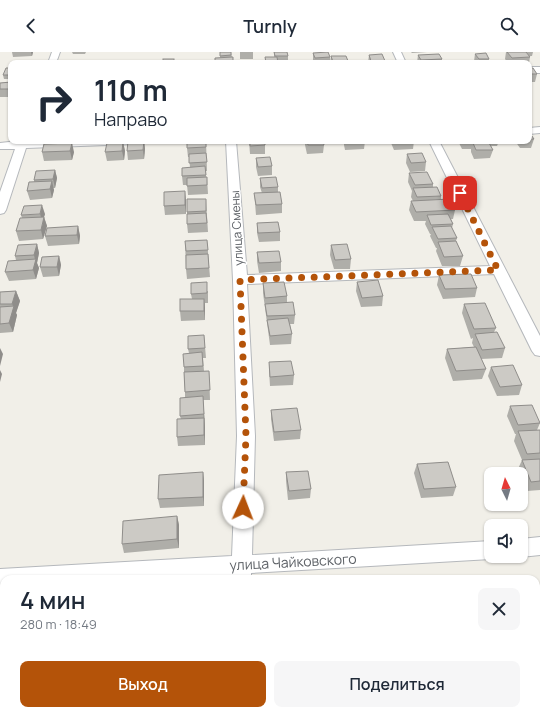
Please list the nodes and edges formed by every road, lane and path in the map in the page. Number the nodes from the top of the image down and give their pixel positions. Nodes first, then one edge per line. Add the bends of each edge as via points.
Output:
1 (15, 144) edge
2 (22, 144) edge
3 (231, 144) edge
4 (435, 144) edge
5 (0, 146) edge
6 (0, 210) edge
7 (498, 270) junction
8 (240, 280) junction
9 (540, 351) edge
10 (540, 546) edge
11 (528, 547) edge
12 (484, 551) edge
13 (241, 572) edge
14 (120, 575) edge

1 - 5 street
2 - 6 street
3 - 8 street, улица Смены
4 - 7 street
7 - 8 street
7 - 9 street
8 - 13 street, улица Смены via 246,436
10 - 11 street
12 - 13 street, улица Чайковского
13 - 14 street, улица Чайковского

